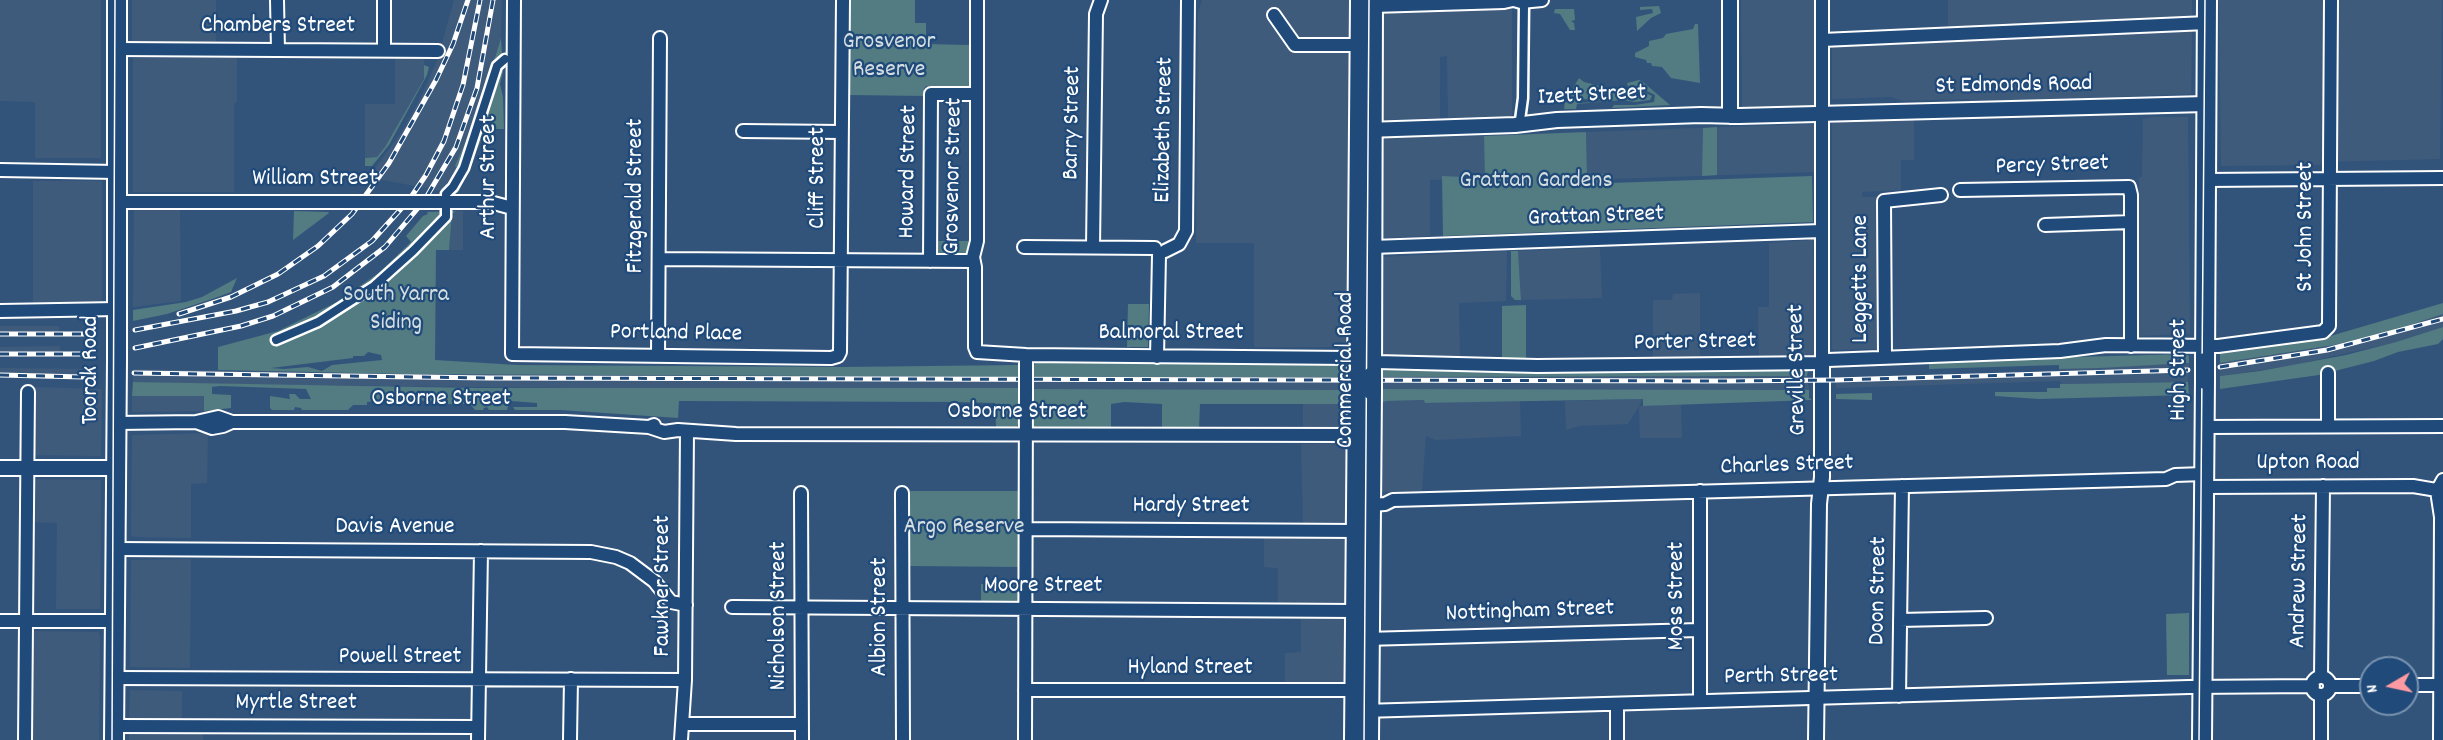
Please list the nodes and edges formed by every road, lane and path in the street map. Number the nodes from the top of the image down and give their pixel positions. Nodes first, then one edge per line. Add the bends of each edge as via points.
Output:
1 (117, 0) edge
2 (277, 0) edge
3 (384, 0) edge
4 (514, 0) edge
5 (843, 0) edge
6 (977, 0) edge
7 (1101, 0) edge
8 (1188, 0) edge
9 (1542, 0) edge
10 (1730, 0) edge
11 (1822, 0) edge
12 (2207, 0) edge
13 (2331, 0) edge
14 (1369, 2) edge
15 (1517, 2) edge
16 (1274, 15) dead end
17 (2207, 24) junction
18 (660, 38) dead end
19 (1822, 40) junction
20 (1360, 45) junction
21 (117, 49) junction
22 (384, 49) junction
23 (278, 50) junction
24 (438, 51) dead end
25 (505, 59) dead end
26 (977, 94) junction
27 (2206, 104) junction
28 (1822, 113) junction
29 (1730, 116) junction
30 (1520, 120) dead end
31 (1369, 130) junction
32 (743, 131) dead end
33 (841, 132) junction
34 (0, 170) edge
35 (117, 172) junction
36 (2443, 178) edge
37 (2330, 179) junction
38 (2206, 180) junction
39 (1960, 190) dead end
40 (1941, 195) dead end
41 (117, 202) junction
42 (512, 208) junction
43 (2131, 222) junction
44 (2045, 225) dead end
45 (1821, 231) junction
46 (1024, 247) dead end
47 (1093, 247) junction
48 (1372, 247) junction
49 (1160, 251) junction
50 (659, 259) junction
51 (841, 261) junction
52 (930, 261) junction
53 (973, 261) junction
54 (117, 309) junction
55 (0, 311) edge
56 (276, 340) dead end
57 (2131, 346) junction
58 (977, 352) joint
59 (512, 354) joint
60 (1026, 355) junction
61 (658, 356) junction
62 (838, 356) joint
63 (1157, 357) junction
64 (1885, 358) junction
65 (1822, 363) junction
66 (2205, 363) junction
67 (1364, 373) junction
68 (2328, 373) dead end
69 (28, 392) dead end
70 (117, 423) junction
71 (2328, 426) junction
72 (2443, 426) edge
73 (2204, 427) junction
74 (682, 430) junction
75 (1026, 435) junction
76 (1356, 435) junction
77 (0, 468) edge
78 (28, 468) junction
79 (116, 468) junction
80 (2204, 480) junction
81 (2441, 485) edge
82 (1902, 486) junction
83 (2323, 486) junction
84 (1821, 488) junction
85 (1701, 491) junction
86 (801, 493) dead end
87 (902, 493) dead end
88 (1371, 505) junction
89 (2442, 513) edge
90 (1026, 529) junction
91 (1356, 531) junction
92 (116, 549) junction
93 (481, 551) junction
94 (686, 598) junction
95 (732, 607) dead end
96 (802, 608) junction
97 (902, 608) junction
98 (2442, 608) edge
99 (1025, 609) junction
100 (1354, 611) junction
101 (1986, 618) dead end
102 (1900, 620) junction
103 (0, 621) edge
104 (27, 621) junction
105 (115, 621) junction
106 (1700, 630) junction
107 (1366, 639) junction
108 (114, 678) junction
109 (571, 679) junction
110 (479, 680) junction
111 (686, 680) junction
112 (2419, 685) edge
113 (2441, 685) junction
114 (2321, 686) junction
115 (2359, 686) edge
116 (2202, 687) junction
117 (1024, 690) junction
118 (1354, 690) junction
119 (1899, 696) junction
120 (1816, 699) junction
121 (1700, 701) junction
122 (2442, 702) edge
123 (1617, 704) junction
124 (1366, 711) junction
125 (683, 724) junction
126 (802, 724) junction
127 (114, 733) edge
128 (478, 734) edge
129 (25, 740) edge
130 (570, 740) edge
131 (681, 740) edge
132 (802, 740) edge
133 (903, 740) edge
134 (1025, 740) edge
135 (1354, 740) edge
136 (1370, 740) edge
137 (1617, 740) edge
138 (1816, 740) edge
139 (2202, 740) edge
140 (2321, 740) edge
141 (2440, 740) edge

1 - 21 main road, Toorak Road
2 - 23 street
3 - 22 street
4 - 42 street, Arthur Street
5 - 33 street, Cliff Street
6 - 26 street, Grosvenor Street
7 - 47 street, Barry Street via 1096,14
8 - 49 street, Elizabeth Street via 1186,231 1182,241
9 - 15 street
10 - 29 street
11 - 19 street, Greville Street
12 - 17 main road, High Street
13 - 37 street, St John Street
14 - 15 street
14 - 20 main road, Commercial Road
14 - 31 main road, Commercial Road
15 - 30 street via 1523,98
16 - 20 street via 1295,45
17 - 19 street
17 - 27 main road, High Street
18 - 50 street, Fitzgerald Street
19 - 28 street, Greville Street
20 - 67 main road, Commercial Road
21 - 23 street, Chambers Street
21 - 35 main road, Toorak Road
22 - 23 street, Chambers Street
22 - 24 street, Chambers Street
25 - 56 street via 497,66 464,168 446,194 446,217 374,285 318,322
26 - 52 street, Howard Street via 931,94
26 - 53 street, Grosvenor Street via 977,241
27 - 28 street, St Edmonds Road
27 - 38 main road, High Street
28 - 29 street, Izett Street
28 - 45 street, Greville Street
29 - 31 street, Izett Street
31 - 48 main road, Commercial Road
32 - 33 street
33 - 51 street, Cliff Street
34 - 35 street
35 - 41 main road, Toorak Road
36 - 37 street
37 - 38 street
37 - 66 street, St John Street via 2327,330
38 - 66 main road, High Street
39 - 43 street, Percy Street via 2127,186 2131,191
40 - 64 street, Leggetts Lane via 1884,201
41 - 42 street, William Street, bridge via 490,202
41 - 54 main road, Toorak Road
42 - 59 street, Arthur Street
43 - 44 street
43 - 57 street, Percy Street
45 - 48 street, Grattan Street
45 - 65 street, Greville Street
46 - 47 street
47 - 49 street
48 - 67 main road, Commercial Road
49 - 63 street
50 - 51 street
50 - 61 street, Fitzgerald Street
51 - 52 street
51 - 62 street, Cliff Street
52 - 53 street
53 - 58 street, Grosvenor Street
54 - 55 street
54 - 70 main road, Toorak Road
57 - 64 street, Porter Street
57 - 66 street, Porter Street
58 - 60 street, Balmoral Street
59 - 61 street, Portland Place
60 - 63 street, Balmoral Street
60 - 75 street, bridge
61 - 62 street, Portland Place
63 - 67 street, Balmoral Street
64 - 65 street, Porter Street
65 - 67 street, Porter Street via 1537,366
65 - 84 street, Greville Street
66 - 73 main road, High Street
67 - 76 main road, Commercial Road
67 - 88 main road, Commercial Road
68 - 71 street
69 - 78 street
70 - 74 street, Osborne Street via 196,422 212,428 232,422 565,422 649,427 666,424
70 - 79 main road, Toorak Road
71 - 72 street
71 - 73 street
73 - 80 main road, High Street
74 - 75 street, Osborne Street via 736,434
74 - 94 street, Fawkner Street
75 - 76 street, Osborne Street
75 - 90 street
76 - 91 main road, Commercial Road
77 - 78 street
78 - 79 street
78 - 104 street
79 - 92 main road, Toorak Road
80 - 82 street, Charles Street via 2175,475 2166,479
80 - 83 street, Upton Road
80 - 116 main road, High Street
81 - 83 street, Upton Road
81 - 89 street
82 - 84 street, Charles Street
82 - 102 street, Doon Street
83 - 114 street, Andrew Street
84 - 85 street, Charles Street
84 - 120 street, Greville Street
85 - 88 street, Charles Street via 1393,500
85 - 106 street, Moss Street
86 - 96 street, Nicholson Street
87 - 97 street, Albion Street
88 - 107 main road, Commercial Road
89 - 98 street
90 - 91 street, Hardy Street
90 - 99 street
91 - 100 main road, Commercial Road
92 - 93 street, Davis Avenue
92 - 105 main road, Toorak Road
93 - 94 street, Davis Avenue via 603,553 630,564 663,590
93 - 110 street
94 - 111 street, Fawkner Street
95 - 96 street, Moore Street
96 - 97 street, Moore Street
96 - 126 street, Nicholson Street
97 - 99 street, Moore Street
97 - 133 street, Albion Street
98 - 113 street
99 - 100 street, Moore Street
99 - 117 street
100 - 118 main road, Commercial Road
101 - 102 street
102 - 119 street, Doon Street
103 - 104 street
104 - 105 street
104 - 129 street
105 - 108 main road, Toorak Road
106 - 107 street, Nottingham Street
106 - 121 street, Moss Street
107 - 124 main road, Commercial Road
108 - 110 street, Powell Street
108 - 127 main road, Toorak Road
109 - 110 street, Powell Street
109 - 111 street, Powell Street
109 - 130 street
110 - 128 street
111 - 125 street, Fawkner Street
112 - 113 street
113 - 122 street
114 - 115 street, Perth Street
114 - 116 street, Perth Street
114 - 140 street, Andrew Street
116 - 119 street, Perth Street
116 - 139 main road, High Street
117 - 118 street, Hyland Street
117 - 134 street
118 - 135 main road, Commercial Road
119 - 120 street, Perth Street
120 - 121 street, Perth Street
120 - 138 street, Greville Street
121 - 123 street, Perth Street
122 - 141 street
123 - 124 street, Perth Street
123 - 137 street
124 - 136 main road, Commercial Road
125 - 126 street
125 - 131 street, Fawkner Street
126 - 132 street, Nicholson Street
127 - 128 street, Myrtle Street

